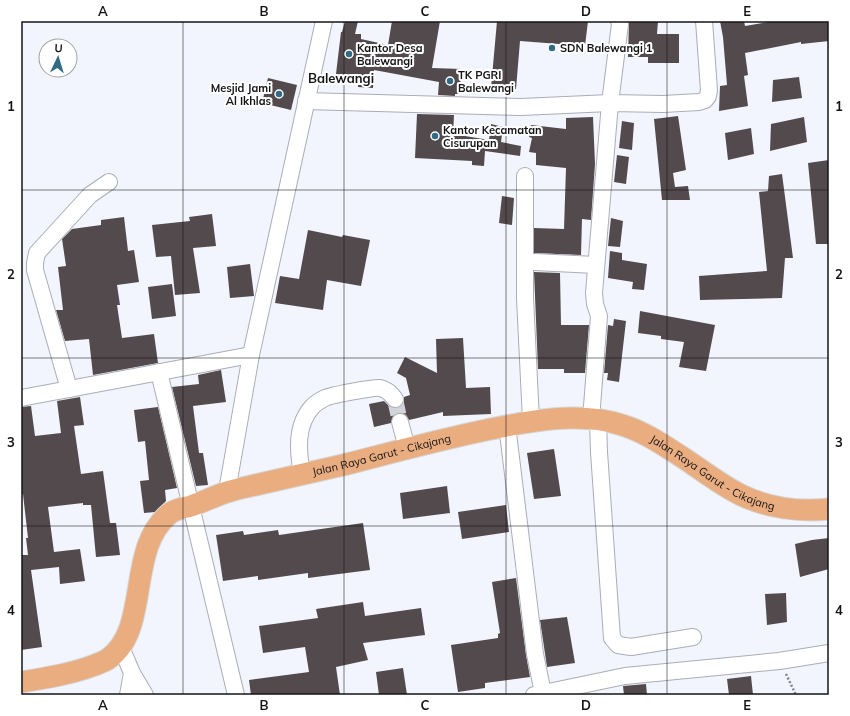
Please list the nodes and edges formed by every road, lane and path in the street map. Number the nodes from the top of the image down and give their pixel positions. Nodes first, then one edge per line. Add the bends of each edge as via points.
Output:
1 (324, 21) edge
2 (619, 21) edge
3 (704, 21) edge
4 (306, 101) junction
5 (610, 103) junction
6 (525, 176) dead end
7 (109, 182) dead end
8 (534, 262) dead end
9 (596, 265) junction
10 (251, 355) junction
11 (159, 372) junction
12 (69, 389) junction
13 (21, 398) edge
14 (395, 399) tunnel mouth
15 (594, 419) junction
16 (531, 420) junction
17 (400, 422) tunnel mouth
18 (507, 426) junction
19 (407, 448) junction
20 (302, 474) junction
21 (227, 492) junction
22 (192, 505) junction
23 (829, 509) edge
24 (693, 637) dead end
25 (121, 647) junction
26 (829, 653) edge
27 (780, 661) junction
28 (132, 673) junction
29 (21, 682) edge
30 (538, 694) edge
31 (128, 695) edge
32 (145, 695) edge
33 (236, 695) edge
34 (796, 695) edge

1 - 4 street
2 - 5 street
3 - 5 street via 709,90 705,100 663,104
4 - 5 street via 521,107
4 - 10 street
5 - 9 street
6 - 16 street via 525,298
7 - 12 street via 90,195 73,212 37,253 35,263
8 - 9 street
9 - 15 street via 594,293 599,316
10 - 11 street
10 - 21 street
11 - 12 street
11 - 22 street
12 - 13 street
14 - 20 street via 389,391 379,387 326,398 313,406 300,429 298,454
15 - 16 main road, Jalan Raya Garut - Cikajang
15 - 23 main road, Jalan Raya Garut - Cikajang via 623,425 658,441 739,494 751,499 798,510
15 - 24 street via 612,638 618,645 631,647
16 - 18 main road, Jalan Raya Garut - Cikajang
17 - 19 street
18 - 19 main road, Jalan Raya Garut - Cikajang
18 - 30 street
19 - 20 main road, Jalan Raya Garut - Cikajang
20 - 21 main road, Jalan Raya Garut - Cikajang
21 - 22 main road, Jalan Raya Garut - Cikajang
22 - 25 main road, Jalan Raya Garut - Cikajang via 170,513 151,538 144,558 129,632
22 - 33 street
25 - 28 street
25 - 29 main road, Jalan Raya Garut - Cikajang via 107,660 81,670
26 - 27 street
27 - 30 street via 625,676
27 - 34 path
28 - 31 street
28 - 32 street

